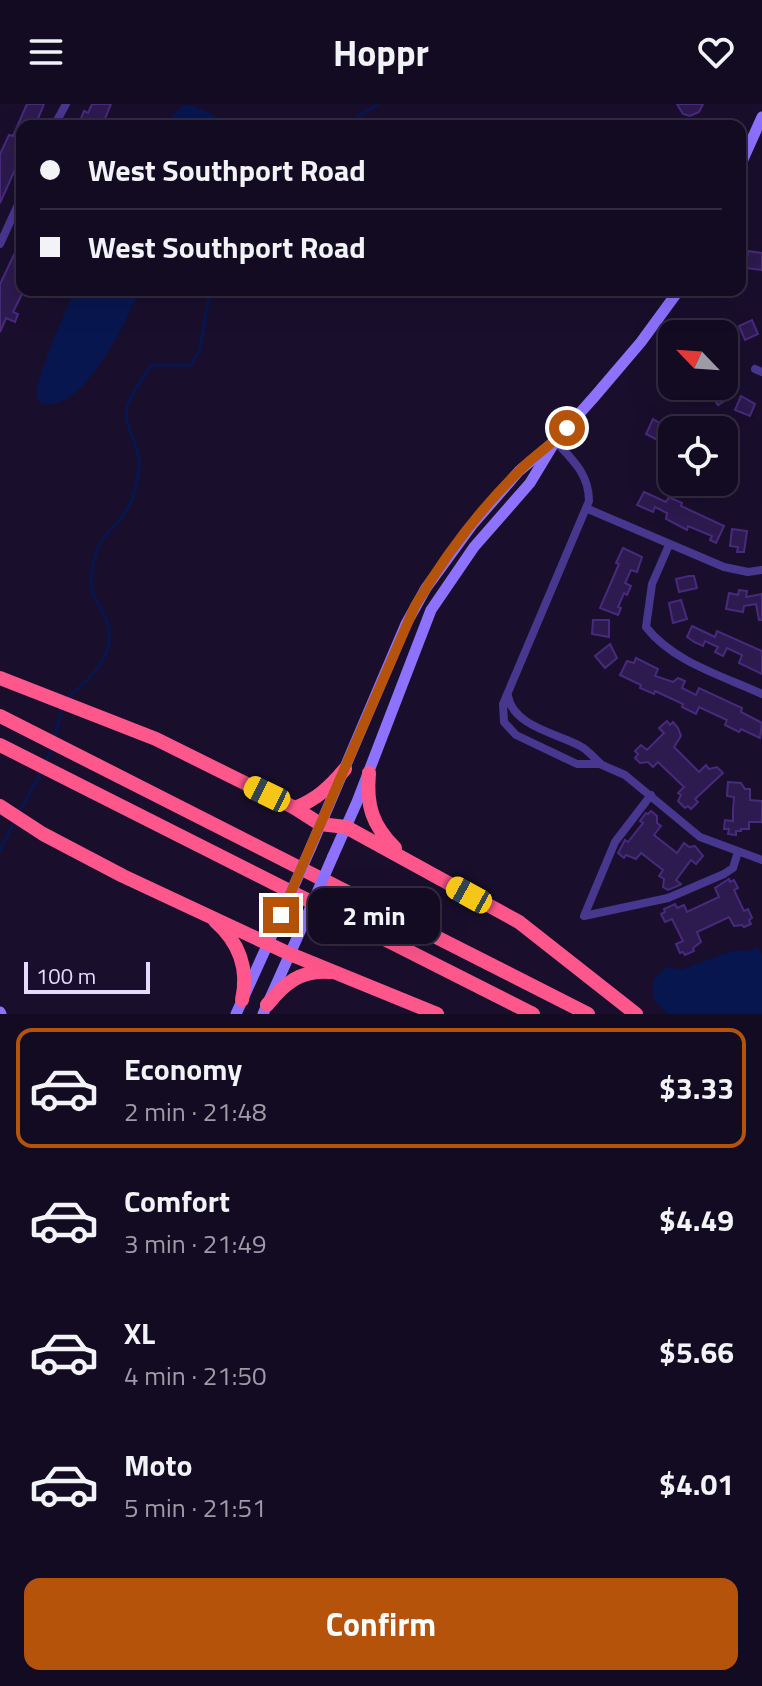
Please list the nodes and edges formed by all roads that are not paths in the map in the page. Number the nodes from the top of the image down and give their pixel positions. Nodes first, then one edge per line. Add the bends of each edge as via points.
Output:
1 (762, 117) edge
2 (746, 153) edge
3 (16, 209) edge
4 (0, 244) edge
5 (674, 296) edge
6 (555, 441) junction
7 (588, 509) junction
8 (669, 545) junction
9 (762, 570) edge
10 (0, 678) edge
11 (508, 692) junction
12 (762, 694) edge
13 (0, 716) edge
14 (4, 747) edge
15 (600, 764) junction
16 (345, 769) junction
17 (369, 773) junction
18 (651, 795) junction
19 (0, 806) edge
20 (295, 808) junction
21 (320, 824) junction
22 (346, 827) junction
23 (738, 852) junction
24 (762, 860) edge
25 (414, 864) junction
26 (202, 911) junction
27 (268, 943) junction
28 (290, 954) junction
29 (346, 975) junction
30 (239, 1007) edge
31 (265, 1010) edge
32 (437, 1014) edge
33 (533, 1014) edge
34 (588, 1014) edge
35 (636, 1014) edge

1 - 2 main road
3 - 4 street
5 - 6 main road
6 - 7 street via 582,472
6 - 16 main road via 519,471 426,588
6 - 17 main road via 530,483 474,547 431,610
7 - 8 street
7 - 11 street
8 - 9 street via 724,567
8 - 12 street via 652,584 646,627 677,655
10 - 20 highway via 156,739
11 - 15 street via 519,717 584,747
11 - 15 street via 502,716 511,732 577,764
13 - 34 highway
14 - 33 highway
15 - 18 street via 636,781
16 - 20 highway via 327,790
16 - 21 main road
17 - 22 main road
17 - 25 highway via 371,816 387,840
18 - 23 street via 700,837
18 - 23 street via 615,842 584,916 668,898 724,874 733,868
19 - 26 highway via 123,876
20 - 21 highway
21 - 22 highway
21 - 27 main road, bridge
22 - 25 highway
22 - 28 main road, bridge
23 - 24 street
25 - 35 highway via 519,922
26 - 27 highway
26 - 30 highway via 227,932 240,955 245,976
27 - 28 highway
27 - 30 main road
28 - 29 highway
28 - 31 main road
29 - 31 highway via 300,975
29 - 32 highway

